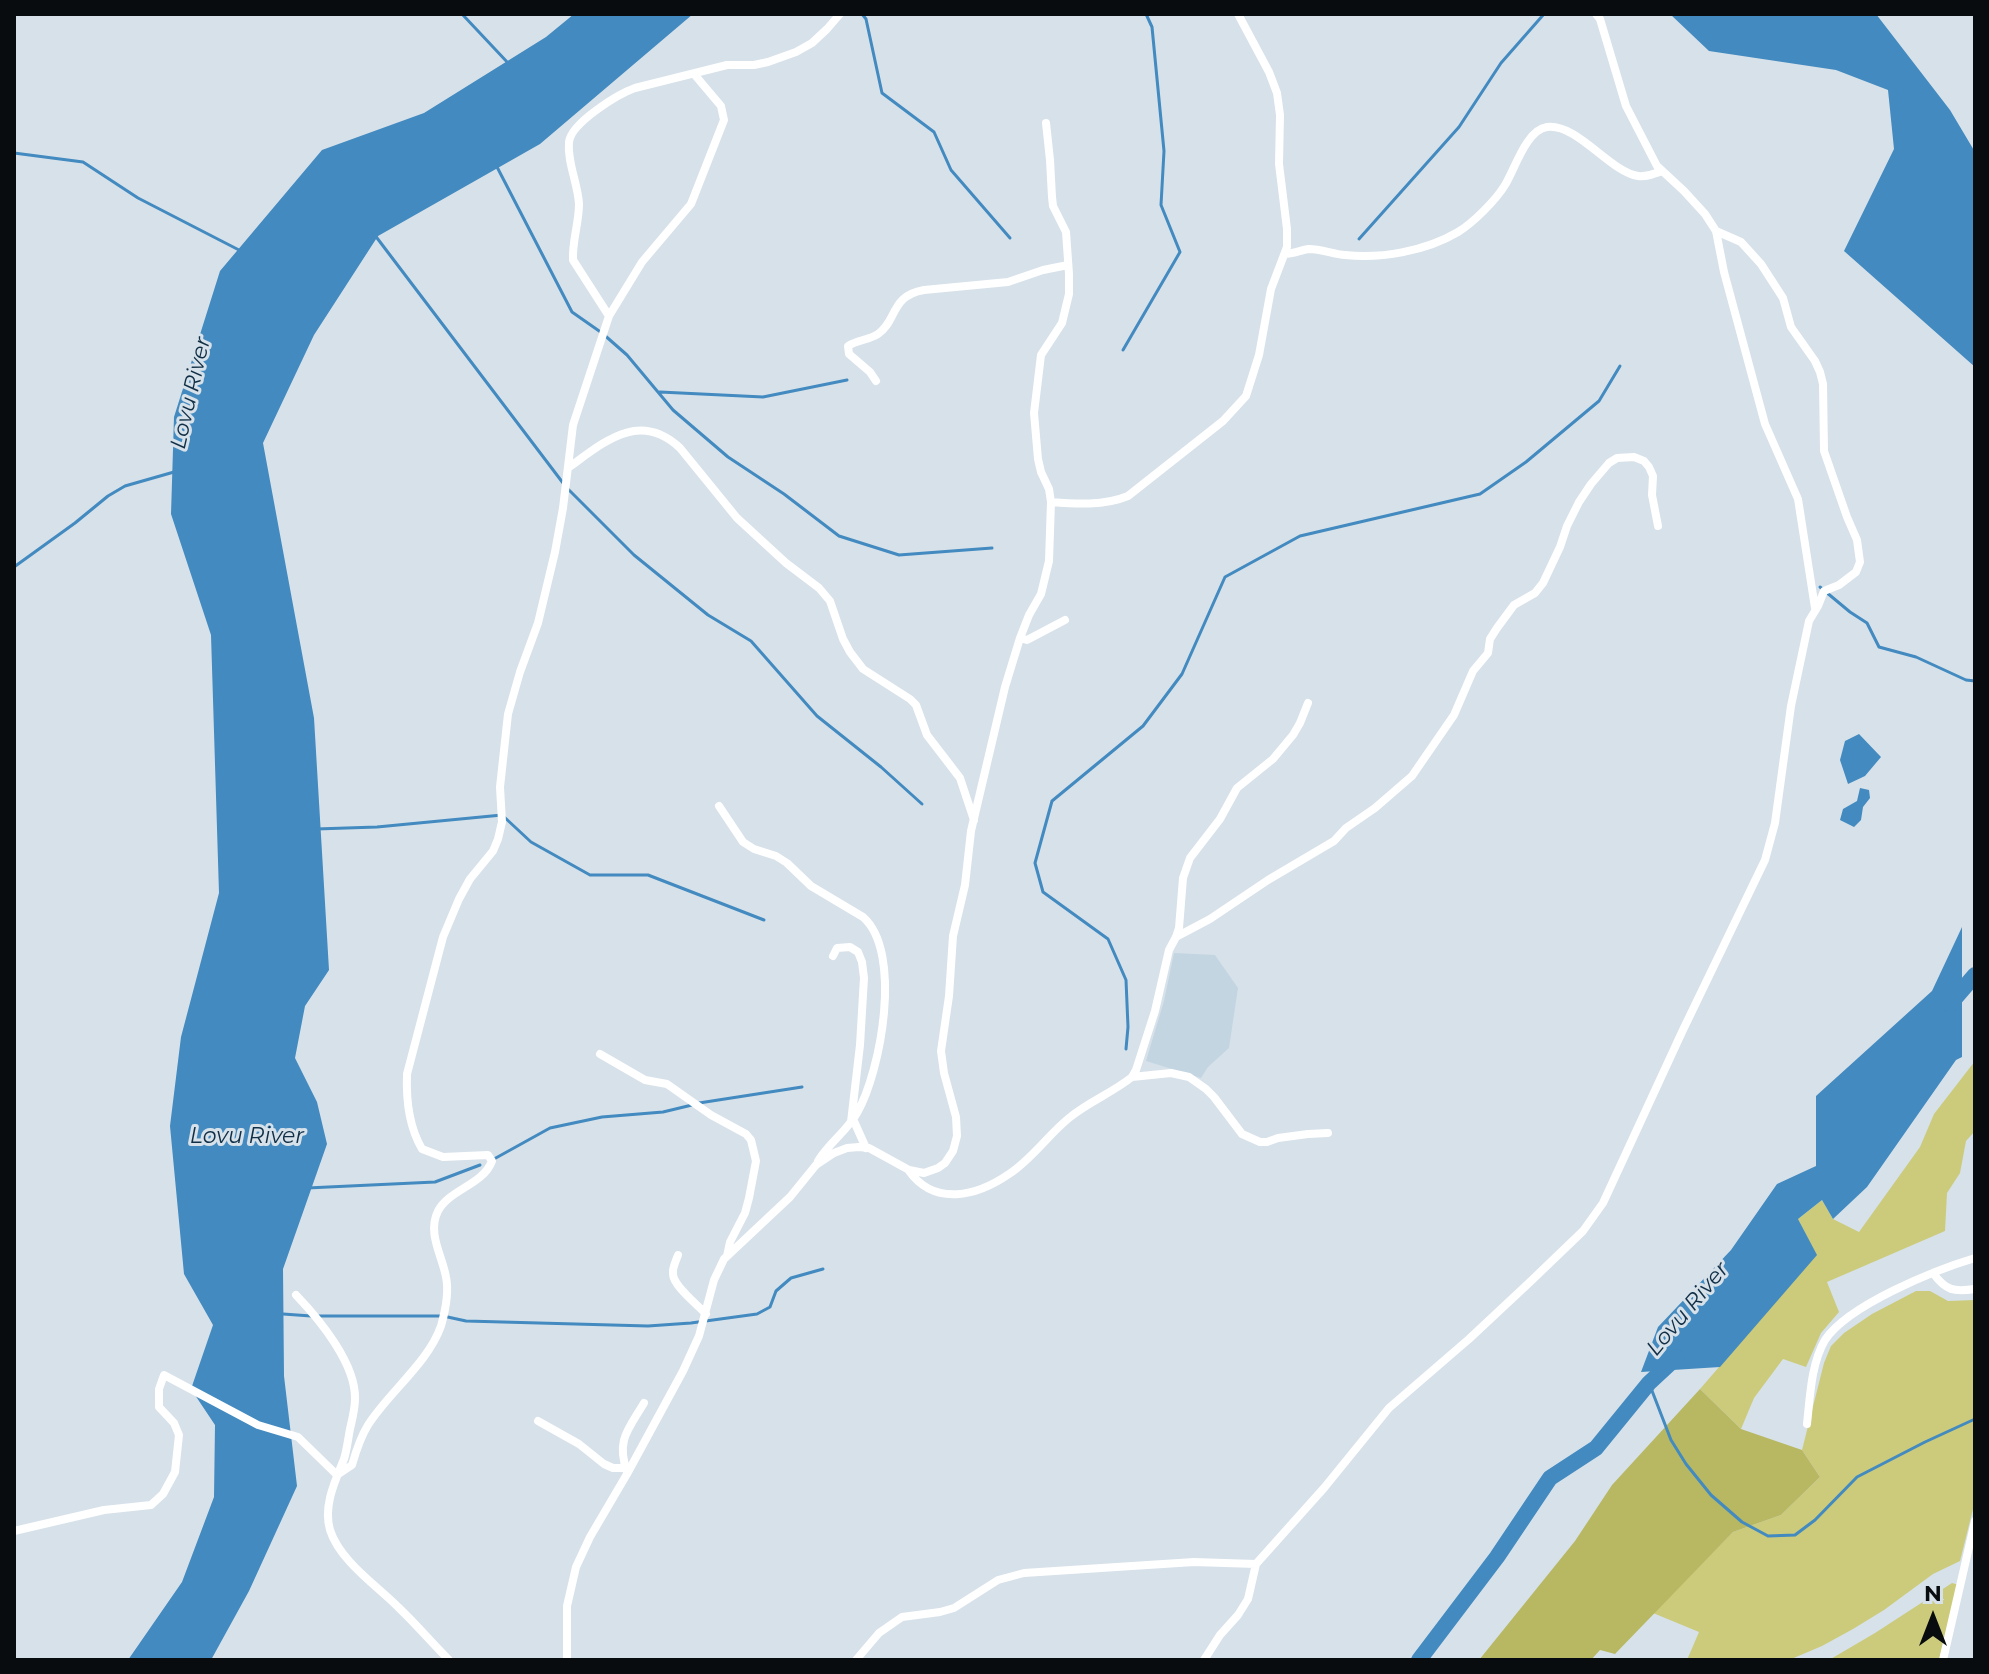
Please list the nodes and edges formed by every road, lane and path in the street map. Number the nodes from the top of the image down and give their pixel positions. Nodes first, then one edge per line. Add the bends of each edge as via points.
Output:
1 (840, 14) edge
2 (1238, 14) edge
3 (1596, 14) edge
4 (694, 74) junction
5 (1046, 123) dead end
6 (1662, 171) junction
7 (1716, 231) junction
8 (1285, 254) junction
9 (1068, 265) junction
10 (609, 316) junction
11 (876, 381) dead end
12 (568, 468) junction
13 (1051, 502) junction
14 (1658, 526) dead end
15 (1815, 610) junction
16 (1065, 620) dead end
17 (1020, 638) junction
18 (1308, 703) dead end
19 (719, 806) dead end
20 (974, 820) junction
21 (1176, 937) junction
22 (833, 956) dead end
23 (600, 1054) dead end
24 (1132, 1077) junction
25 (852, 1121) junction
26 (1328, 1133) dead end
27 (866, 1148) junction
28 (816, 1165) junction
29 (909, 1170) junction
30 (678, 1255) dead end
31 (727, 1256) junction
32 (1975, 1258) edge
33 (1933, 1273) junction
34 (1975, 1289) edge
35 (296, 1295) dead end
36 (706, 1314) junction
37 (644, 1403) dead end
38 (538, 1421) dead end
39 (1807, 1424) dead end
40 (626, 1471) junction
41 (337, 1475) junction
42 (1975, 1521) edge
43 (14, 1531) edge
44 (1256, 1564) junction
45 (449, 1660) edge
46 (567, 1660) edge
47 (856, 1660) edge
48 (1204, 1660) edge
49 (1943, 1660) edge

1 - 4 street via 796,52
2 - 8 street via 1277,93
3 - 6 street via 1626,106
4 - 10 street via 721,106 724,120 691,204 642,262
4 - 10 street via 624,92 570,137 579,209 573,260
5 - 9 street via 1053,206 1066,232
6 - 7 street
6 - 8 street via 1637,176 1564,130 1543,127 1522,150 1499,192 1455,234 1382,256 1309,249
7 - 15 street via 1765,424 1798,499
7 - 15 street via 1741,242 1761,264 1823,384 1824,451 1860,562 1856,572 1824,591
8 - 13 street via 1271,289 1246,396 1223,421 1128,496
9 - 11 street via 1008,282 907,295 882,331 848,346 849,354
9 - 13 street via 1067,307 1041,355 1034,413 1038,459
10 - 12 street via 573,425
12 - 20 street via 626,433 651,431 669,438 737,518 825,595 843,639 863,669 916,705 927,735 960,778
12 - 41 street via 538,623 508,714 498,839 470,879 443,937 407,1074 410,1114 422,1149 443,1157 488,1155 492,1161 485,1173 441,1206 435,1221 447,1280 440,1328 369,1423 352,1465
13 - 17 street via 1045,581
14 - 21 street via 1649,467 1634,457 1609,463 1579,502 1543,583 1499,624 1454,715 1412,776 1334,841
15 - 44 street via 1791,706 1765,860 1603,1203 1583,1231 1531,1281 1389,1408
16 - 17 street via 1027,640
17 - 20 street
18 - 21 street via 1293,735 1237,788 1190,858
19 - 25 street via 743,842 787,863 875,930 882,954 884,1008 876,1066
20 - 29 street via 941,1043 957,1136 950,1157 938,1168 924,1173
21 - 24 street
22 - 25 street via 837,948 850,947 863,967
23 - 31 street via 645,1080 667,1084 751,1140 756,1161 749,1198
24 - 26 street via 1189,1077 1214,1097 1242,1134 1260,1142
24 - 29 street via 1066,1120 1009,1174 976,1190 961,1195 933,1191
25 - 27 street
25 - 28 street
27 - 28 street via 847,1148
27 - 29 street
28 - 31 street
30 - 36 street via 674,1279
31 - 36 street via 714,1280
32 - 33 street
33 - 34 street via 1948,1288
33 - 39 street via 1863,1308 1827,1338 1818,1357
35 - 41 street via 349,1366 355,1399
36 - 40 street via 683,1371
37 - 40 street via 623,1440
38 - 40 street via 604,1464
40 - 46 street via 576,1567 567,1606
41 - 43 street via 298,1437 258,1425 164,1375 159,1407 179,1435 175,1472 163,1494 151,1505
41 - 45 street via 328,1512 336,1545
42 - 49 street
44 - 47 street via 1171,1563 1011,1576 954,1608 902,1617 879,1633
44 - 48 street via 1248,1599

